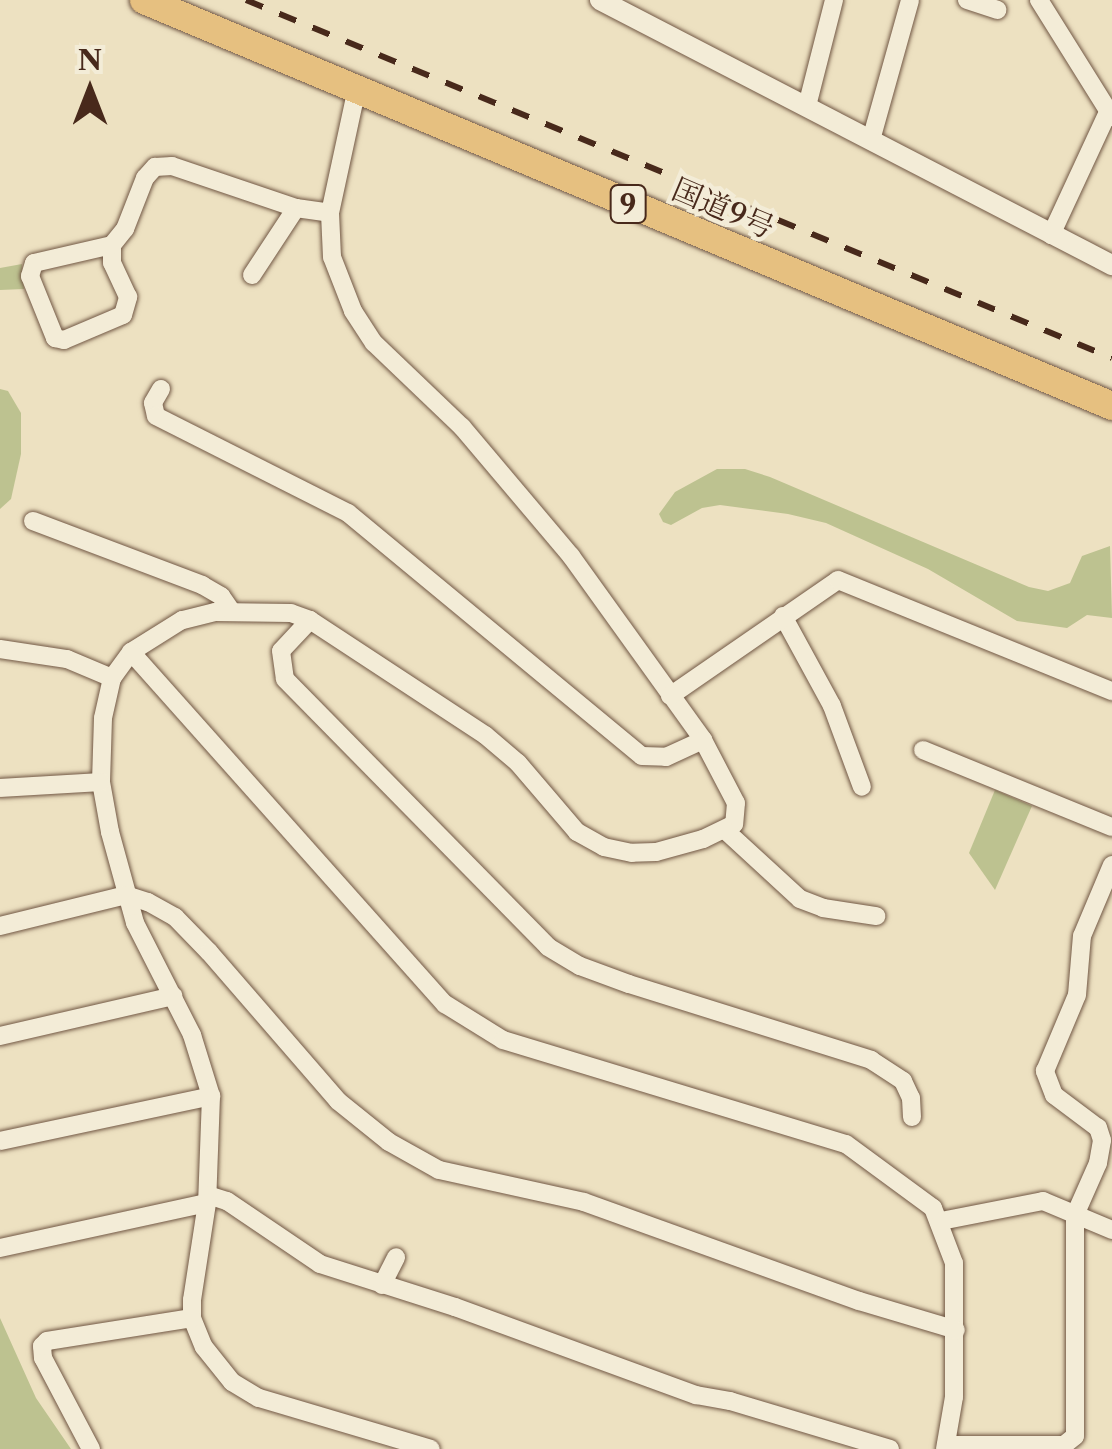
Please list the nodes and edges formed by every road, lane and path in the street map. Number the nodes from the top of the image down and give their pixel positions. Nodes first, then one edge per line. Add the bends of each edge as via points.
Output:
1 (144, 0) edge
2 (600, 0) edge
3 (834, 0) edge
4 (910, 0) edge
5 (967, 0) edge
6 (1039, 0) edge
7 (997, 10) dead end
8 (357, 88) junction
9 (807, 106) junction
10 (1110, 115) edge
11 (872, 140) junction
12 (296, 208) junction
13 (330, 213) junction
14 (1051, 235) junction
15 (112, 245) junction
16 (1112, 265) edge
17 (252, 275) dead end
18 (160, 390) dead end
19 (1112, 406) edge
20 (33, 521) dead end
21 (232, 612) junction
22 (783, 616) junction
23 (310, 620) junction
24 (0, 650) edge
25 (130, 652) junction
26 (112, 678) junction
27 (1112, 691) edge
28 (670, 696) junction
29 (703, 740) junction
30 (923, 750) dead end
31 (101, 782) junction
32 (0, 788) edge
33 (862, 788) dead end
34 (1112, 828) edge
35 (726, 831) junction
36 (1112, 865) edge
37 (126, 895) junction
38 (876, 916) dead end
39 (0, 926) edge
40 (173, 996) junction
41 (0, 1036) edge
42 (210, 1096) junction
43 (912, 1117) dead end
44 (0, 1140) edge
45 (208, 1199) junction
46 (1076, 1215) junction
47 (941, 1222) junction
48 (1112, 1230) edge
49 (0, 1248) edge
50 (396, 1258) dead end
51 (382, 1285) junction
52 (192, 1318) junction
53 (956, 1330) junction
54 (946, 1447) edge
55 (91, 1449) edge
56 (431, 1449) edge
57 (890, 1449) edge

1 - 8 highway, 国道9号 / 9
2 - 9 street
3 - 9 street
4 - 11 street
5 - 7 street
6 - 10 street
8 - 13 street
8 - 19 highway, 国道9号 / 9
9 - 11 street
10 - 14 street
11 - 14 street
12 - 13 street
12 - 15 street via 163,166 149,172
12 - 17 street
13 - 28 street via 337,277 362,326 462,426 559,542
14 - 16 street
15 - 15 street via 112,263 128,297 123,314 116,322 55,338 30,270 34,263
18 - 29 street via 152,403 156,416 348,514 642,756 666,757
20 - 21 street via 202,585
21 - 23 street via 292,613
21 - 25 street via 182,620
22 - 27 street via 829,582 847,581
22 - 28 street
22 - 33 street via 832,706
23 - 35 street via 486,735 577,832 604,847 656,852
23 - 43 street via 281,651 285,680 548,947 629,984 872,1060 903,1081
24 - 26 street via 67,660
25 - 26 street
25 - 47 street via 445,1004 503,1040 846,1144 920,1195
26 - 31 street
28 - 29 street
29 - 35 street via 736,803 734,824
30 - 34 street
31 - 32 street
31 - 37 street
35 - 38 street via 800,899
36 - 46 street via 1082,936 1077,995 1045,1071 1054,1094 1098,1128 1102,1140
37 - 39 street
37 - 40 street
37 - 53 street via 175,917 338,1101 389,1142 439,1170 584,1202
40 - 41 street
40 - 42 street
42 - 44 street
42 - 45 street
45 - 49 street
45 - 51 street via 227,1201 320,1264
45 - 52 street
46 - 47 street via 1027,1201
46 - 48 street
46 - 54 street via 1075,1436 1064,1445
47 - 53 street via 954,1263
50 - 51 street
51 - 57 street via 674,1388
52 - 55 street via 42,1346 42,1358
52 - 56 street via 213,1362 242,1390
53 - 54 street

